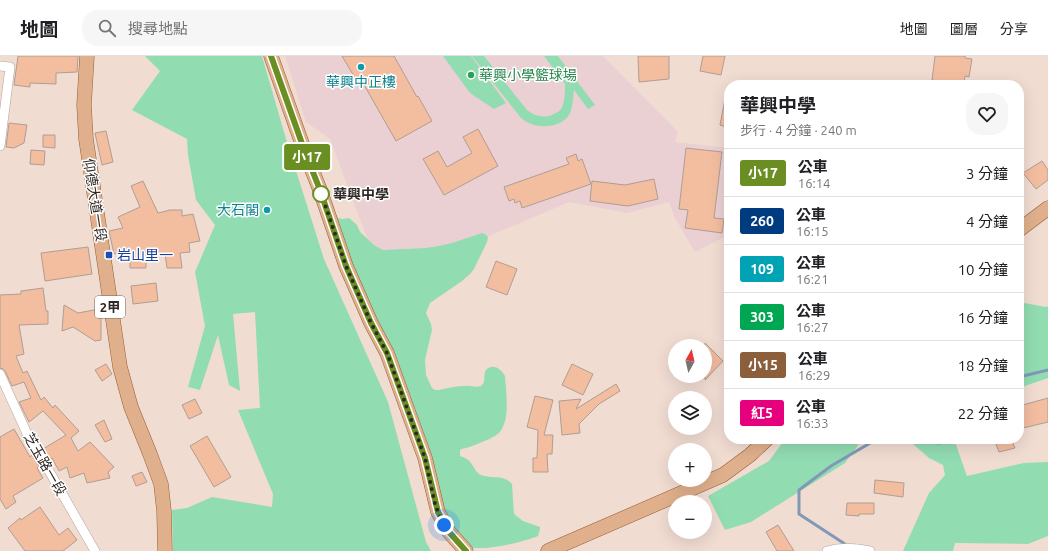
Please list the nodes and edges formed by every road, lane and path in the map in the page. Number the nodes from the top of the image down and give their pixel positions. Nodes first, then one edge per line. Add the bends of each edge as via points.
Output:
1 (87, 56) edge
2 (271, 56) edge
3 (0, 66) edge
4 (0, 146) edge
5 (1048, 208) edge
6 (1024, 226) edge
7 (0, 374) edge
8 (762, 444) edge
9 (95, 551) edge
10 (165, 551) edge
11 (466, 551) edge
12 (548, 551) edge
13 (827, 551) edge
14 (870, 551) edge

1 - 10 main road, 仰德大道一段 / 2甲 via 84,105 86,139 117,351 131,407 161,484
2 - 11 main road via 346,266 387,353 425,458 438,512 449,532
3 - 4 street via 10,67
5 - 6 main road
7 - 9 street, 芝玉路一段 via 29,438
8 - 12 main road via 723,475
13 - 14 street via 854,548

